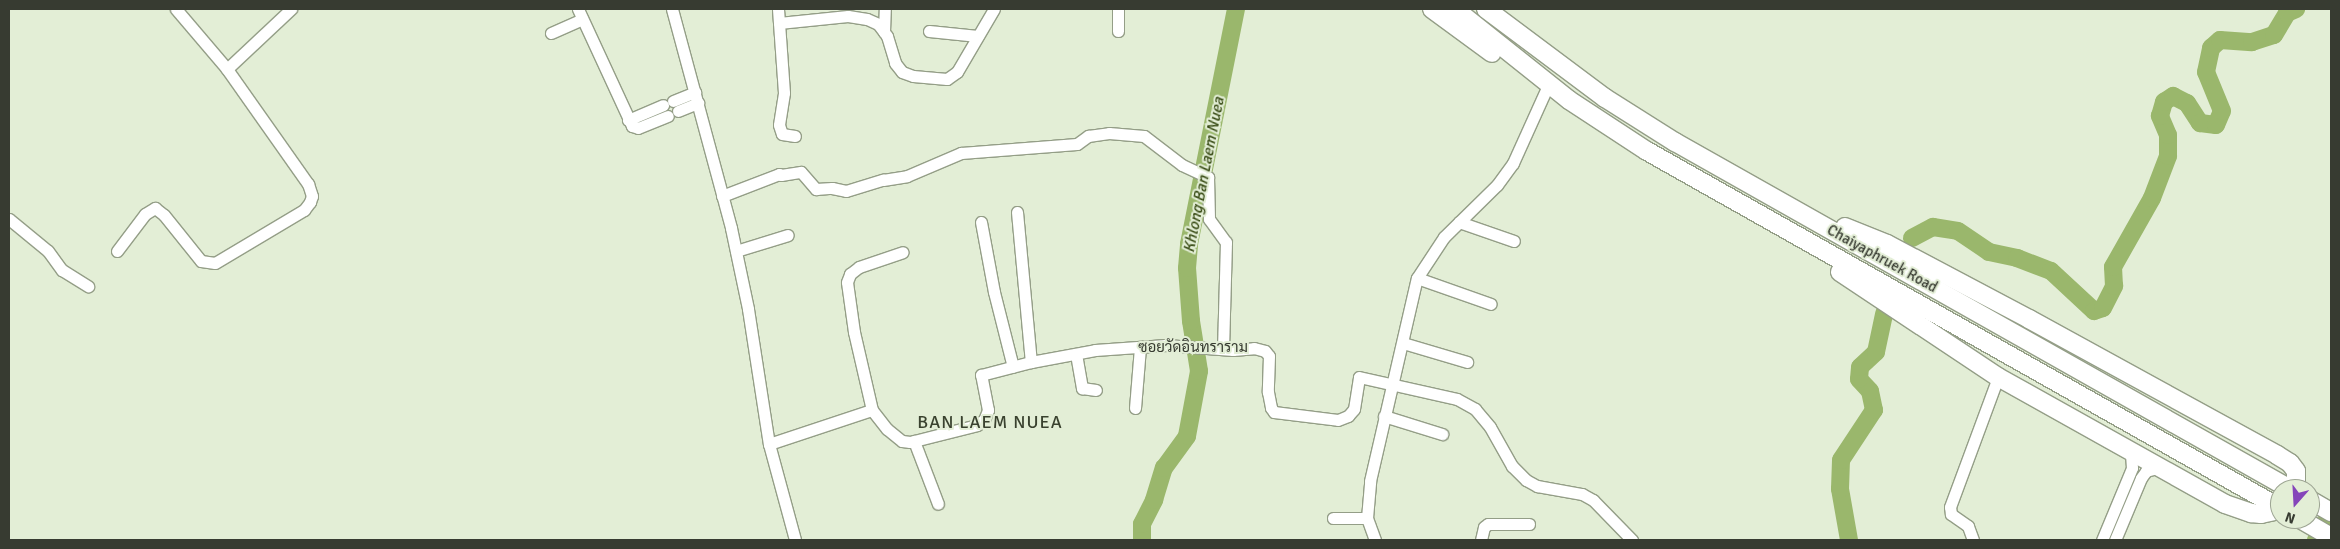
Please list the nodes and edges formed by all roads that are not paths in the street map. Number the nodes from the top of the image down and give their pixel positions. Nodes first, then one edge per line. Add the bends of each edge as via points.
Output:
1 (176, 9) edge
2 (291, 9) edge
3 (672, 9) edge
4 (778, 9) edge
5 (885, 9) edge
6 (994, 9) edge
7 (1118, 9) edge
8 (1432, 9) edge
9 (1456, 9) edge
10 (1486, 9) edge
11 (1506, 9) edge
12 (580, 14) edge
13 (779, 23) junction
14 (929, 31) dead end
15 (1118, 31) dead end
16 (884, 32) junction
17 (551, 33) dead end
18 (978, 36) junction
19 (1562, 66) junction
20 (227, 69) junction
21 (1546, 90) junction
22 (696, 97) junction
23 (1569, 100) junction
24 (796, 136) dead end
25 (722, 196) junction
26 (1773, 198) junction
27 (1017, 212) dead end
28 (1763, 216) junction
29 (9, 219) edge
30 (981, 222) dead end
31 (1458, 222) junction
32 (788, 235) dead end
33 (1514, 242) dead end
34 (117, 251) dead end
35 (736, 251) junction
36 (903, 252) dead end
37 (1417, 278) junction
38 (88, 286) dead end
39 (1491, 304) dead end
40 (1403, 343) junction
41 (1140, 347) junction
42 (1223, 349) junction
43 (1076, 354) junction
44 (1031, 362) junction
45 (1467, 362) dead end
46 (1013, 367) junction
47 (1998, 377) junction
48 (1393, 383) junction
49 (1096, 390) dead end
50 (1135, 408) dead end
51 (872, 410) junction
52 (1384, 416) junction
53 (1442, 434) dead end
54 (914, 441) junction
55 (769, 444) junction
56 (2126, 448) junction
57 (2160, 467) junction
58 (2272, 479) edge
59 (2296, 479) edge
60 (2270, 503) edge
61 (938, 504) dead end
62 (2320, 506) edge
63 (2270, 512) edge
64 (2331, 512) edge
65 (1333, 518) dead end
66 (1367, 518) junction
67 (1529, 524) dead end
68 (2318, 529) edge
69 (2331, 536) edge
70 (795, 540) edge
71 (1375, 540) edge
72 (1481, 540) edge
73 (1632, 540) edge
74 (1973, 540) edge
75 (2102, 540) edge
76 (2115, 540) edge

1 - 20 street
2 - 20 street
3 - 22 street
4 - 13 street
5 - 16 street
6 - 18 street
7 - 15 street
8 - 21 main road, Chaiyaphruek Road
9 - 23 main road, Chaiyaphruek Road
10 - 19 main road, Chaiyaphruek Road
11 - 19 main road
12 - 17 street
12 - 22 street via 631,124
13 - 16 street via 848,16 867,19 878,24
13 - 24 street via 784,93 779,126 782,134
14 - 18 street
16 - 18 street via 891,44 895,63 902,72 936,79 947,79 957,72
19 - 26 main road, Chaiyaphruek Road via 1660,133
20 - 34 street via 308,184 312,196 308,207 215,263 201,260 155,208 145,214
21 - 23 main road, Chaiyaphruek Road
21 - 31 street via 1513,163 1497,185
22 - 25 street
23 - 28 main road, Chaiyaphruek Road via 1647,151
25 - 35 street
25 - 42 street via 779,174 799,172 816,190 832,188 846,191 907,176 961,154 1077,144 1088,136 1109,133 1146,136 1182,164 1202,174 1209,219 1226,242
26 - 58 main road, Chaiyaphruek Road
26 - 59 main road via 1887,244 2089,351 2290,463 2296,471
27 - 44 street
28 - 47 main road via 1875,296
28 - 60 main road, Chaiyaphruek Road
29 - 38 street via 48,250 62,270
30 - 46 street
31 - 33 street
31 - 37 street
32 - 35 street
35 - 55 street
36 - 51 street via 859,267 850,274 847,282 854,332
37 - 39 street
37 - 40 street
40 - 45 street
40 - 48 street
41 - 42 street, ซอยวัดอินทราราม via 1166,345
41 - 43 street, ซอยวัดอินทราราม
41 - 50 street
42 - 48 street, ซอยวัดอินทราราม via 1254,348 1268,354 1268,392 1270,408 1274,412 1338,420 1348,416 1354,408 1359,377
43 - 44 street, ซอยวัดอินทราราม
43 - 49 street via 1082,388
44 - 46 street, ซอยวัดอินทราราม
46 - 54 street, ซอยวัดอินทราราม via 981,375 988,410 984,420 977,425
47 - 56 main road
47 - 74 street via 1950,508 1951,514 1968,526
48 - 52 street
48 - 73 street, ซอยวัดอินทราราม via 1457,399 1475,410 1490,427 1512,466 1526,480 1537,486 1582,494 1593,500
51 - 54 street via 895,437
51 - 55 street
52 - 53 street
52 - 66 street via 1370,481
54 - 61 street
55 - 70 street
56 - 57 main road
56 - 75 street via 2131,455 2132,468
57 - 63 main road via 2241,511 2261,514
57 - 76 street via 2146,471 2141,478
62 - 64 main road
65 - 66 street
66 - 71 street
67 - 72 street via 1488,524
68 - 69 main road

